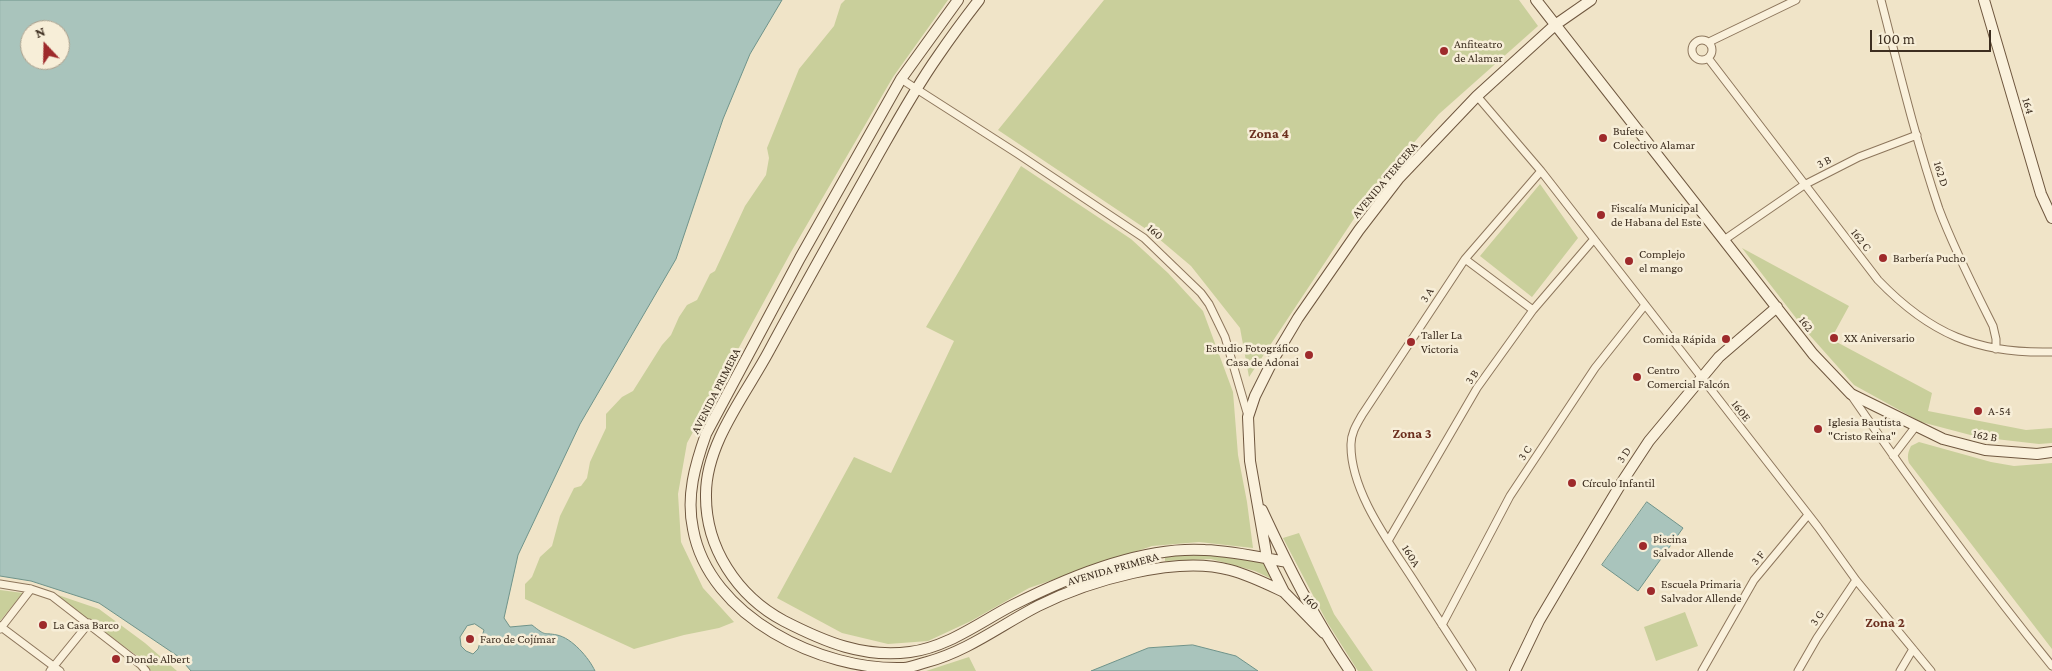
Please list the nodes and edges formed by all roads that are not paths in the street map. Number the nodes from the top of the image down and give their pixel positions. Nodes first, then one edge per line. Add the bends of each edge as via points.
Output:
1 (958, 0) edge
2 (979, 0) edge
3 (1536, 0) edge
4 (1590, 0) edge
5 (1796, 0) edge
6 (1881, 0) edge
7 (1984, 0) edge
8 (1555, 25) junction
9 (1710, 42) junction
10 (1708, 58) junction
11 (901, 80) junction
12 (916, 88) junction
13 (1477, 96) junction
14 (1917, 135) junction
15 (1541, 171) junction
16 (1804, 185) junction
17 (2052, 218) edge
18 (1594, 239) junction
19 (1724, 240) junction
20 (800, 258) junction
21 (1465, 259) junction
22 (815, 265) junction
23 (1645, 305) junction
24 (1777, 307) junction
25 (1533, 310) junction
26 (1996, 349) junction
27 (2052, 352) edge
28 (1701, 378) junction
29 (1851, 394) junction
30 (1248, 416) junction
31 (1916, 426) junction
32 (706, 434) junction
33 (719, 438) junction
34 (1351, 444) joint
35 (2052, 452) edge
36 (1894, 456) junction
37 (1258, 502) junction
38 (1808, 516) junction
39 (1388, 541) junction
40 (1266, 558) junction
41 (1286, 562) junction
42 (1294, 575) junction
43 (1856, 580) junction
44 (0, 584) edge
45 (30, 588) junction
46 (1284, 592) junction
47 (762, 608) junction
48 (752, 620) junction
49 (89, 623) junction
50 (1442, 625) junction
51 (1, 627) edge
52 (1324, 633) junction
53 (1913, 649) junction
54 (2052, 666) edge
55 (144, 668) edge
56 (55, 669) edge
57 (136, 671) edge
58 (1350, 671) edge
59 (1472, 671) edge
60 (1514, 671) edge
61 (1702, 671) edge
62 (1798, 671) edge
63 (1900, 671) edge
64 (1930, 671) edge

1 - 11 street, AVENIDA PRIMERA
2 - 12 street, AVENIDA PRIMERA
3 - 8 street, 162
4 - 8 street, AVENIDA TERCERA
5 - 9 street
6 - 14 street, 162 D
7 - 17 street, 164 via 2041,194
8 - 13 street, AVENIDA TERCERA
8 - 19 street, 162
9 - 10 street via 1712,48
9 - 10 street via 1697,41 1692,49 1698,58
10 - 16 street, 162 C
11 - 12 street, 160
11 - 20 street, AVENIDA PRIMERA
12 - 22 street, AVENIDA PRIMERA
12 - 30 street, 160 via 1144,238 1201,293 1225,337
13 - 15 street, 160E
13 - 30 street, AVENIDA TERCERA via 1399,178 1359,230 1280,348
14 - 16 street, 3 B via 1859,157
14 - 26 street, 162 D via 1940,209 1993,326
15 - 18 street, 160E
15 - 21 street, 3 A
16 - 19 street, 3 B
16 - 26 street, 162 C via 1878,280 1908,309 1955,337
18 - 23 street, 160E
18 - 25 street, 3 B
19 - 24 street, 162
20 - 22 street
20 - 32 street, AVENIDA PRIMERA
21 - 25 street
21 - 34 street, 3 A via 1362,415
22 - 33 street, AVENIDA PRIMERA
23 - 28 street, 160E
23 - 50 street, 3 C via 1596,368 1510,496
24 - 28 street, 3 D via 1719,357
24 - 29 street, 162 via 1813,354
25 - 39 street, 3 B via 1477,388
26 - 27 street, 162 C
28 - 38 street, 160E
28 - 60 street, 3 D via 1649,441 1622,482 1539,621
29 - 31 street, 162 B
29 - 36 street, 162
30 - 37 street, 160 via 1250,460
31 - 35 street, 162 B via 1943,439 1985,450
31 - 36 street
32 - 33 street
32 - 48 street, AVENIDA PRIMERA via 692,480 693,530 705,565 728,598
33 - 47 street, AVENIDA PRIMERA via 706,493 708,525 728,572
34 - 39 street, 160A via 1366,502
36 - 54 street, 162 via 1994,595
37 - 40 street, 160
37 - 41 street, 160
38 - 43 street, 160E
38 - 61 street, 3 F via 1754,580
39 - 50 street, 160A
40 - 41 street, AVENIDA PRIMERA
40 - 46 street, 160
40 - 47 street, AVENIDA PRIMERA via 1203,550 1157,553 1110,565 1013,605 962,634 912,652 861,652 815,637
41 - 42 street, 160
42 - 46 street via 1290,587
42 - 52 street, 160
43 - 53 street, 160E
43 - 62 street, 3 G
44 - 45 street
45 - 49 street via 52,596
45 - 51 street
46 - 48 street, AVENIDA PRIMERA via 1230,570 1170,565 1090,586 1038,606 945,657 906,668 871,668 835,661 800,648
46 - 52 street, 160
47 - 48 street
49 - 55 street
49 - 56 street
50 - 59 street, 160A
51 - 56 street
52 - 58 street, 160
53 - 63 street
53 - 64 street, 160E
55 - 57 street

